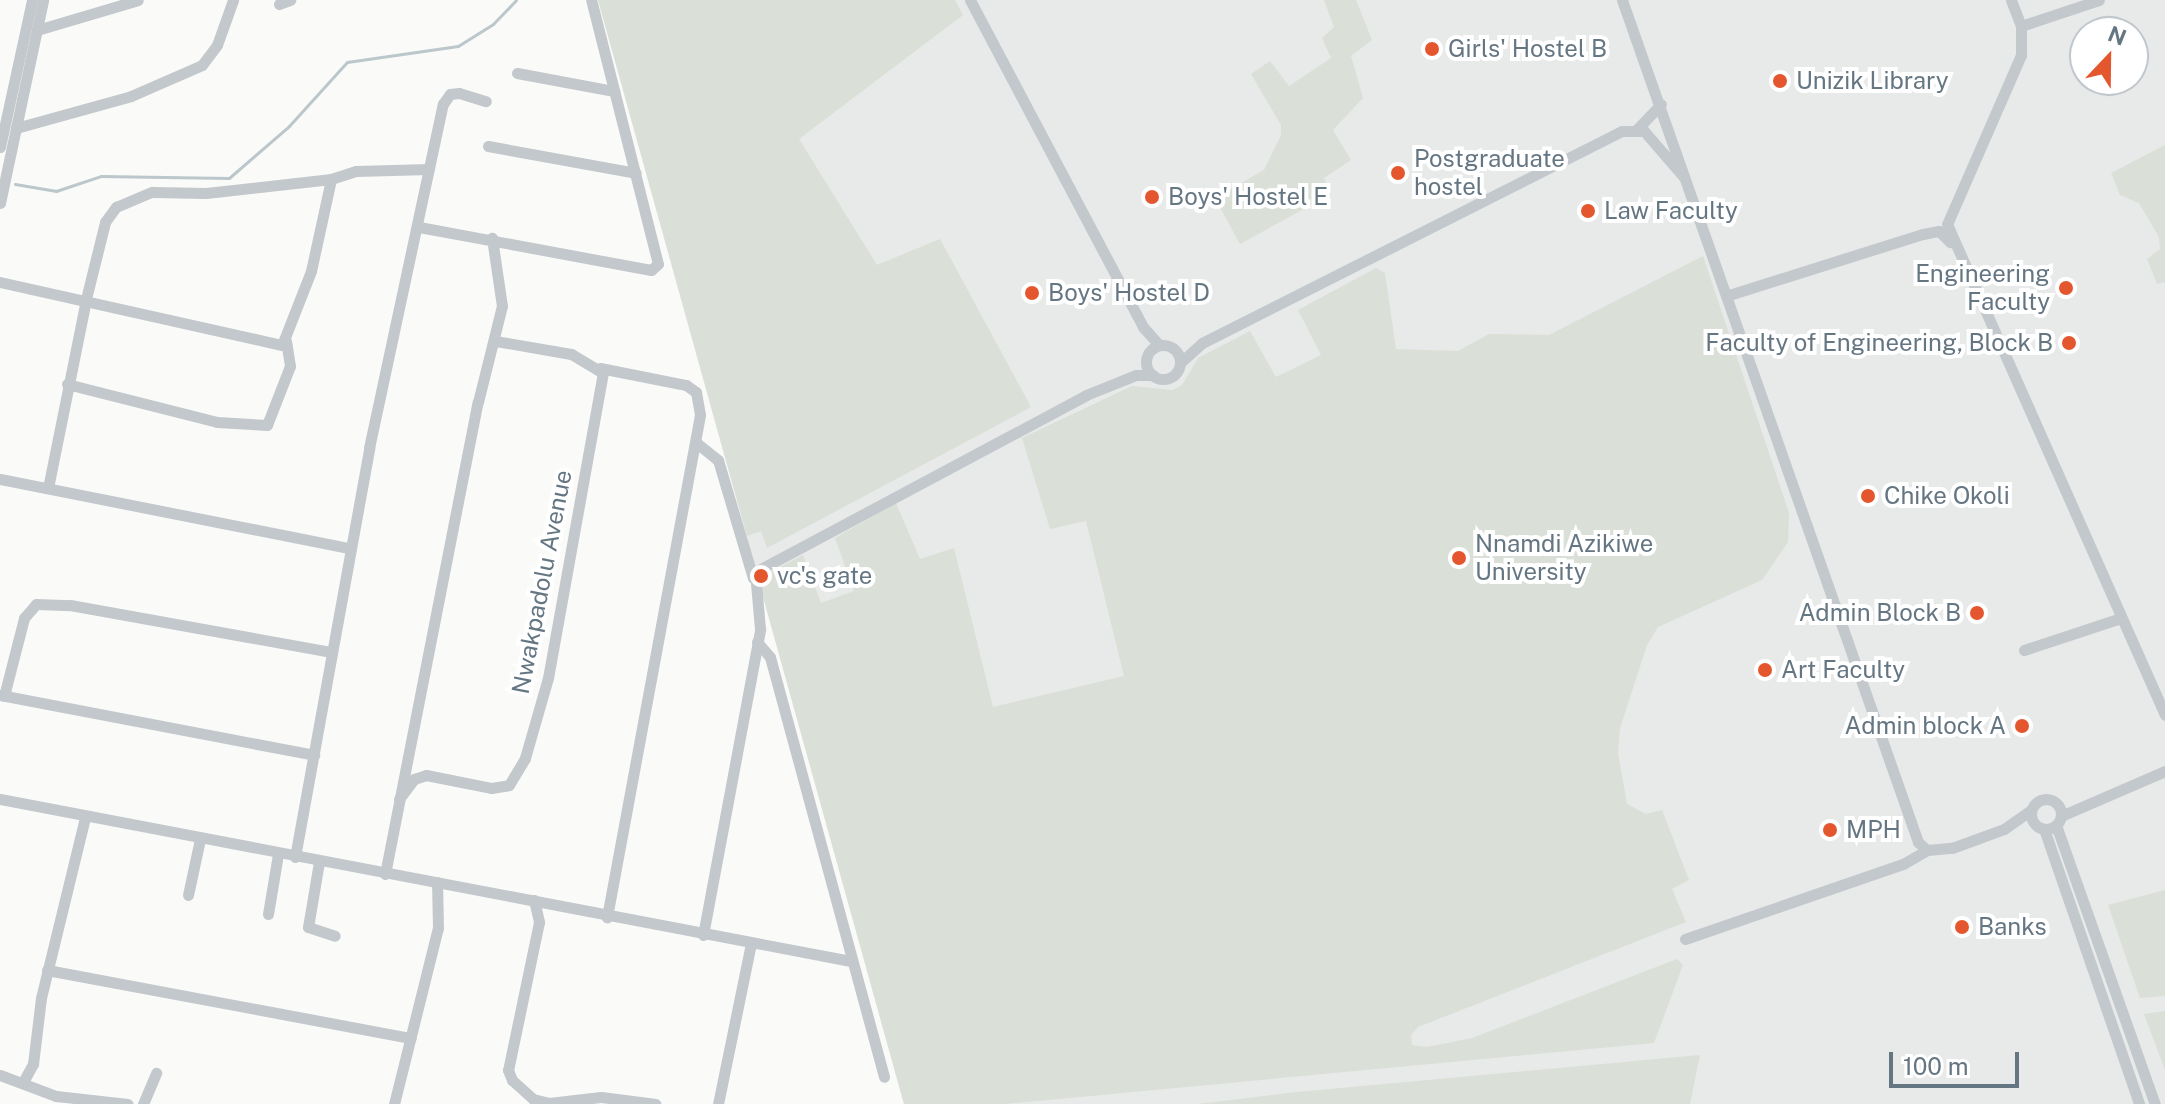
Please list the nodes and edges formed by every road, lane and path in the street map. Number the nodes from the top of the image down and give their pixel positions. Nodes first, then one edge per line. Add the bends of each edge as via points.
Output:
1 (32, 0) edge
2 (43, 0) edge
3 (138, 0) edge
4 (233, 0) edge
5 (591, 0) edge
6 (970, 0) edge
7 (1622, 0) edge
8 (2011, 0) edge
9 (2099, 0) edge
10 (2021, 26) junction
11 (37, 30) junction
12 (517, 73) dead end
13 (614, 91) junction
14 (486, 101) dead end
15 (1661, 104) junction
16 (6, 128) edge
17 (1638, 128) junction
18 (488, 146) dead end
19 (0, 147) edge
20 (429, 169) junction
21 (636, 173) junction
22 (331, 179) junction
23 (1690, 184) junction
24 (0, 203) edge
25 (419, 227) junction
26 (1943, 228) junction
27 (492, 238) junction
28 (0, 282) edge
29 (1729, 295) junction
30 (86, 299) junction
31 (1143, 327) junction
32 (286, 341) junction
33 (496, 341) junction
34 (1202, 343) junction
35 (1159, 345) junction
36 (1174, 348) junction
37 (1147, 358) junction
38 (1181, 362) junction
39 (600, 368) junction
40 (1136, 375) junction
41 (1153, 375) junction
42 (67, 384) junction
43 (698, 444) junction
44 (0, 479) edge
45 (48, 488) junction
46 (350, 548) junction
47 (753, 578) junction
48 (2121, 618) junction
49 (757, 642) junction
50 (2024, 650) dead end
51 (332, 652) junction
52 (2, 695) edge
53 (2165, 715) edge
54 (314, 755) junction
55 (2165, 771) edge
56 (0, 799) edge
57 (399, 799) junction
58 (2093, 799) junction
59 (2056, 803) junction
60 (2031, 810) junction
61 (85, 817) junction
62 (2050, 824) junction
63 (2004, 829) junction
64 (200, 839) junction
65 (1927, 850) junction
66 (278, 854) junction
67 (295, 857) junction
68 (319, 862) junction
69 (385, 874) junction
70 (437, 882) junction
71 (188, 895) dead end
72 (534, 900) junction
73 (268, 914) dead end
74 (607, 917) junction
75 (703, 935) junction
76 (335, 936) dead end
77 (1685, 939) dead end
78 (751, 943) junction
79 (851, 961) junction
80 (47, 970) junction
81 (411, 1038) junction
82 (156, 1073) dead end
83 (0, 1075) edge
84 (884, 1077) dead end
85 (23, 1082) junction
86 (128, 1104) edge
87 (143, 1104) edge
88 (394, 1104) edge
89 (656, 1104) edge
90 (718, 1104) edge
91 (2139, 1104) edge
92 (2155, 1104) edge

1 - 16 street
2 - 11 street
3 - 11 street
4 - 16 street via 217,45 202,65 131,96
5 - 13 street
6 - 31 street
7 - 15 street
8 - 10 street
9 - 10 street
10 - 26 street via 2021,55
11 - 16 street
12 - 13 street
13 - 21 street
14 - 20 street via 459,93 446,98
15 - 17 street
15 - 23 street
16 - 19 street
16 - 24 street
17 - 23 street
17 - 34 street via 1622,131
18 - 21 street
20 - 22 street via 356,171
20 - 25 street
21 - 27 street via 659,257 651,270
22 - 30 street via 131,198 105,222
22 - 32 street via 311,271
23 - 29 street
25 - 27 street
25 - 46 street
26 - 29 street
26 - 48 street
27 - 33 street via 502,306
28 - 30 street
29 - 65 street via 1903,804 1918,842
30 - 32 street via 276,346
30 - 42 street
31 - 35 street
31 - 37 street
32 - 42 street via 290,366 267,425 217,422
33 - 39 street via 571,354
33 - 57 street via 478,402
34 - 36 street
34 - 38 street
35 - 36 street
35 - 37 street
36 - 38 street
37 - 40 street
37 - 41 street
38 - 41 street via 1167,379
39 - 43 street via 686,385 696,392
39 - 57 street, Nwakpadolu Avenue via 601,392 548,678 525,758 502,788 426,775 414,779
40 - 41 street
40 - 47 street via 1086,395 758,568
42 - 45 street
43 - 47 street via 718,460
43 - 74 street
44 - 45 street
45 - 46 street
46 - 51 street
47 - 49 street via 760,612
48 - 50 street
48 - 53 street
49 - 75 street
49 - 79 street via 770,657
51 - 52 street via 70,605 36,604 24,618
51 - 54 street
52 - 54 street
54 - 67 street
55 - 58 street
56 - 61 street
57 - 69 street
58 - 59 street
58 - 62 street
59 - 60 street via 2039,801
59 - 62 street
60 - 62 street
60 - 63 street
61 - 64 street
61 - 80 street
62 - 63 street
62 - 91 street
62 - 92 street
63 - 65 street via 1952,848
64 - 66 street
64 - 71 street
65 - 77 street via 1903,864
66 - 67 street
66 - 73 street
67 - 68 street
68 - 69 street
68 - 76 street via 308,927
69 - 70 street
70 - 72 street
70 - 81 street via 438,928
72 - 74 street
72 - 89 street via 539,922 508,1070 512,1080 521,1092 549,1103 601,1097
74 - 75 street
75 - 78 street
78 - 79 street
78 - 90 street
79 - 84 street
80 - 81 street
80 - 85 street via 33,1064
81 - 88 street
82 - 87 street
83 - 85 street
85 - 86 street via 56,1096

